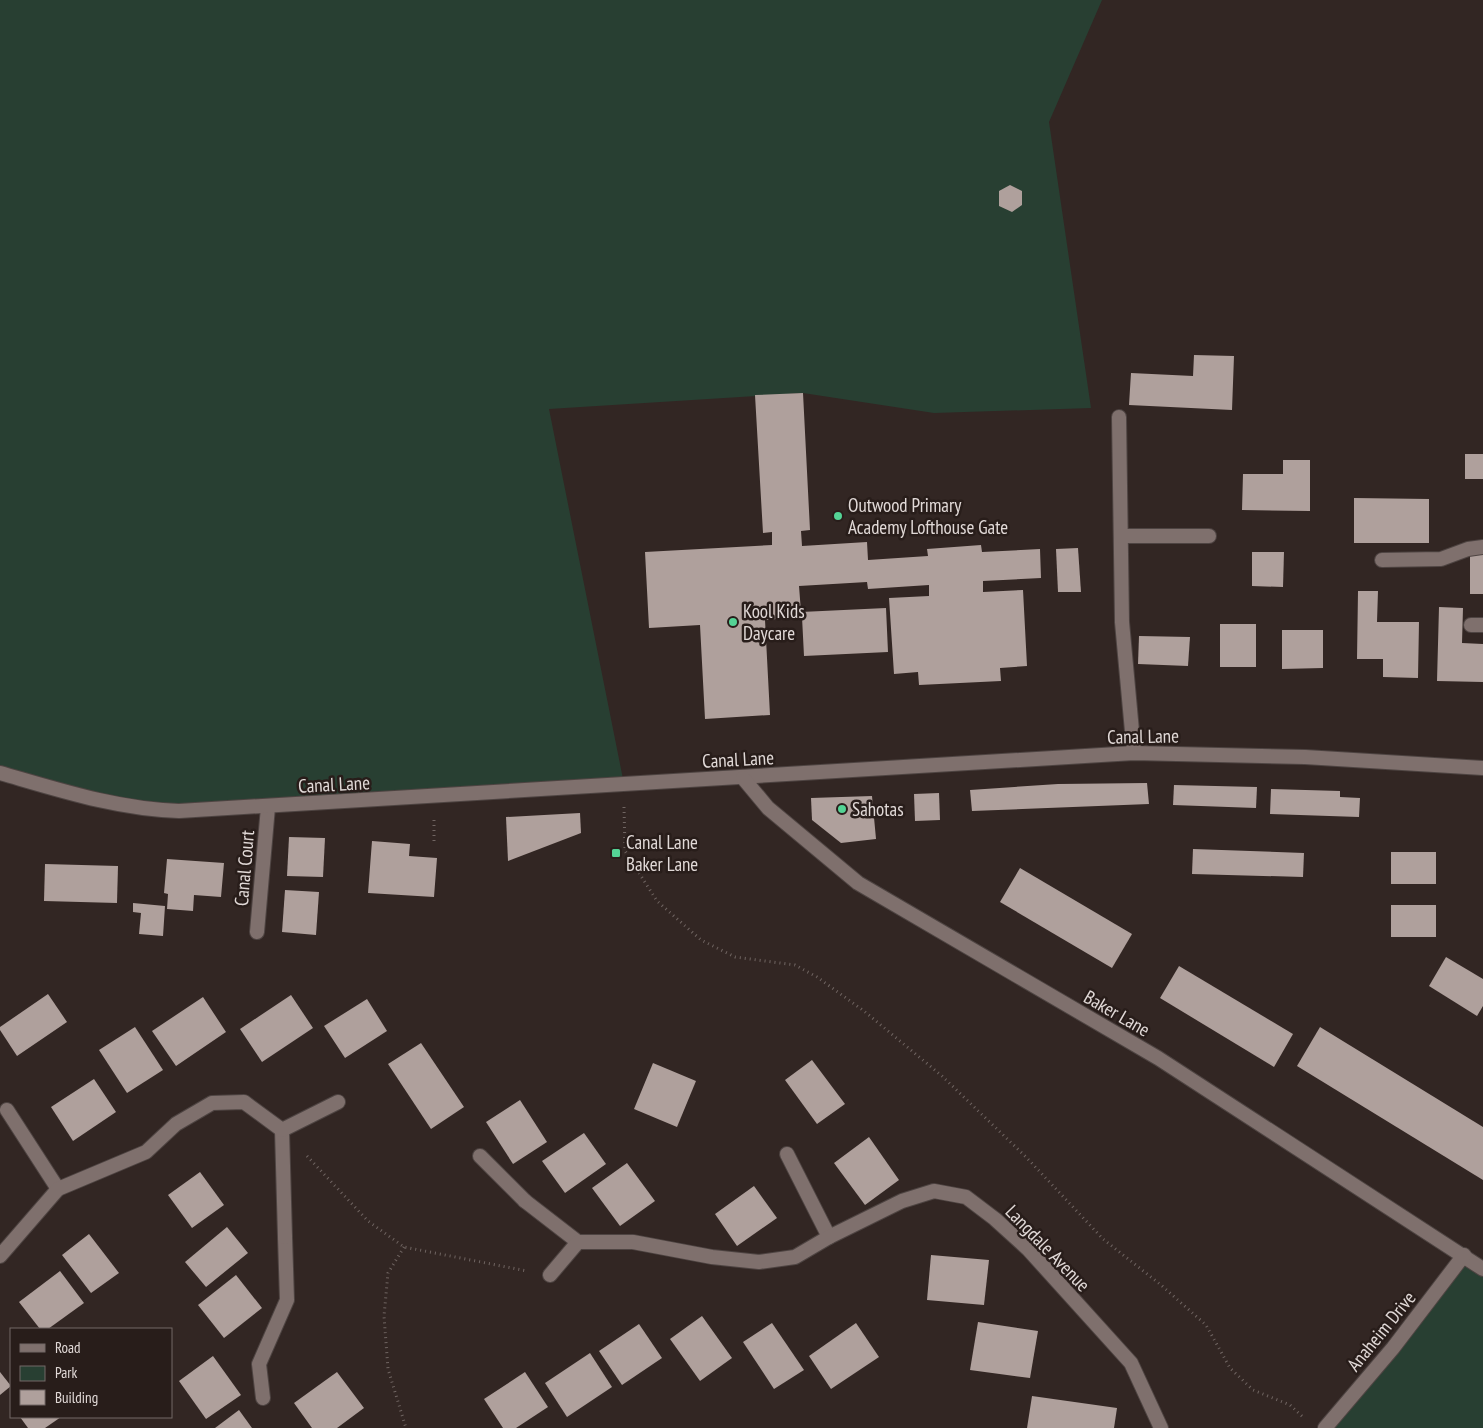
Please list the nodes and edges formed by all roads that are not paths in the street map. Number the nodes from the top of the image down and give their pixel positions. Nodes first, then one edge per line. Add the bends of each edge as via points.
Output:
1 (1119, 417) dead end
2 (1121, 536) junction
3 (1209, 536) dead end
4 (1483, 547) edge
5 (1382, 560) dead end
6 (1134, 752) junction
7 (1483, 768) edge
8 (0, 773) edge
9 (743, 778) junction
10 (268, 806) junction
11 (257, 932) dead end
12 (338, 1102) dead end
13 (7, 1110) dead end
14 (282, 1130) junction
15 (787, 1154) dead end
16 (480, 1156) dead end
17 (58, 1189) junction
18 (829, 1237) junction
19 (578, 1242) junction
20 (1464, 1255) junction
21 (0, 1256) edge
22 (1483, 1269) edge
23 (550, 1275) road end
24 (263, 1398) dead end
25 (1160, 1428) edge
26 (1325, 1428) edge

1 - 2 street
2 - 3 street
2 - 6 street via 1122,622
4 - 5 street via 1441,559
6 - 7 street, Canal Lane via 1305,757
6 - 9 street, Canal Lane
8 - 10 street, Canal Lane via 142,810
9 - 10 street, Canal Lane
9 - 20 street, Baker Lane via 768,808 858,883 1158,1058
10 - 11 street, Canal Court
12 - 14 street
13 - 17 street
14 - 17 street via 244,1102 212,1103 176,1124 146,1152
14 - 24 street via 287,1300 259,1364
15 - 18 street
16 - 19 street via 525,1201
17 - 21 street
18 - 19 street, Langdale Avenue via 795,1257 759,1262 712,1258 633,1242
18 - 25 street, Langdale Avenue via 902,1201 934,1191 966,1197 1028,1249 1131,1363
19 - 23 street
20 - 22 street, Baker Lane
20 - 26 street, Anaheim Drive via 1393,1348

